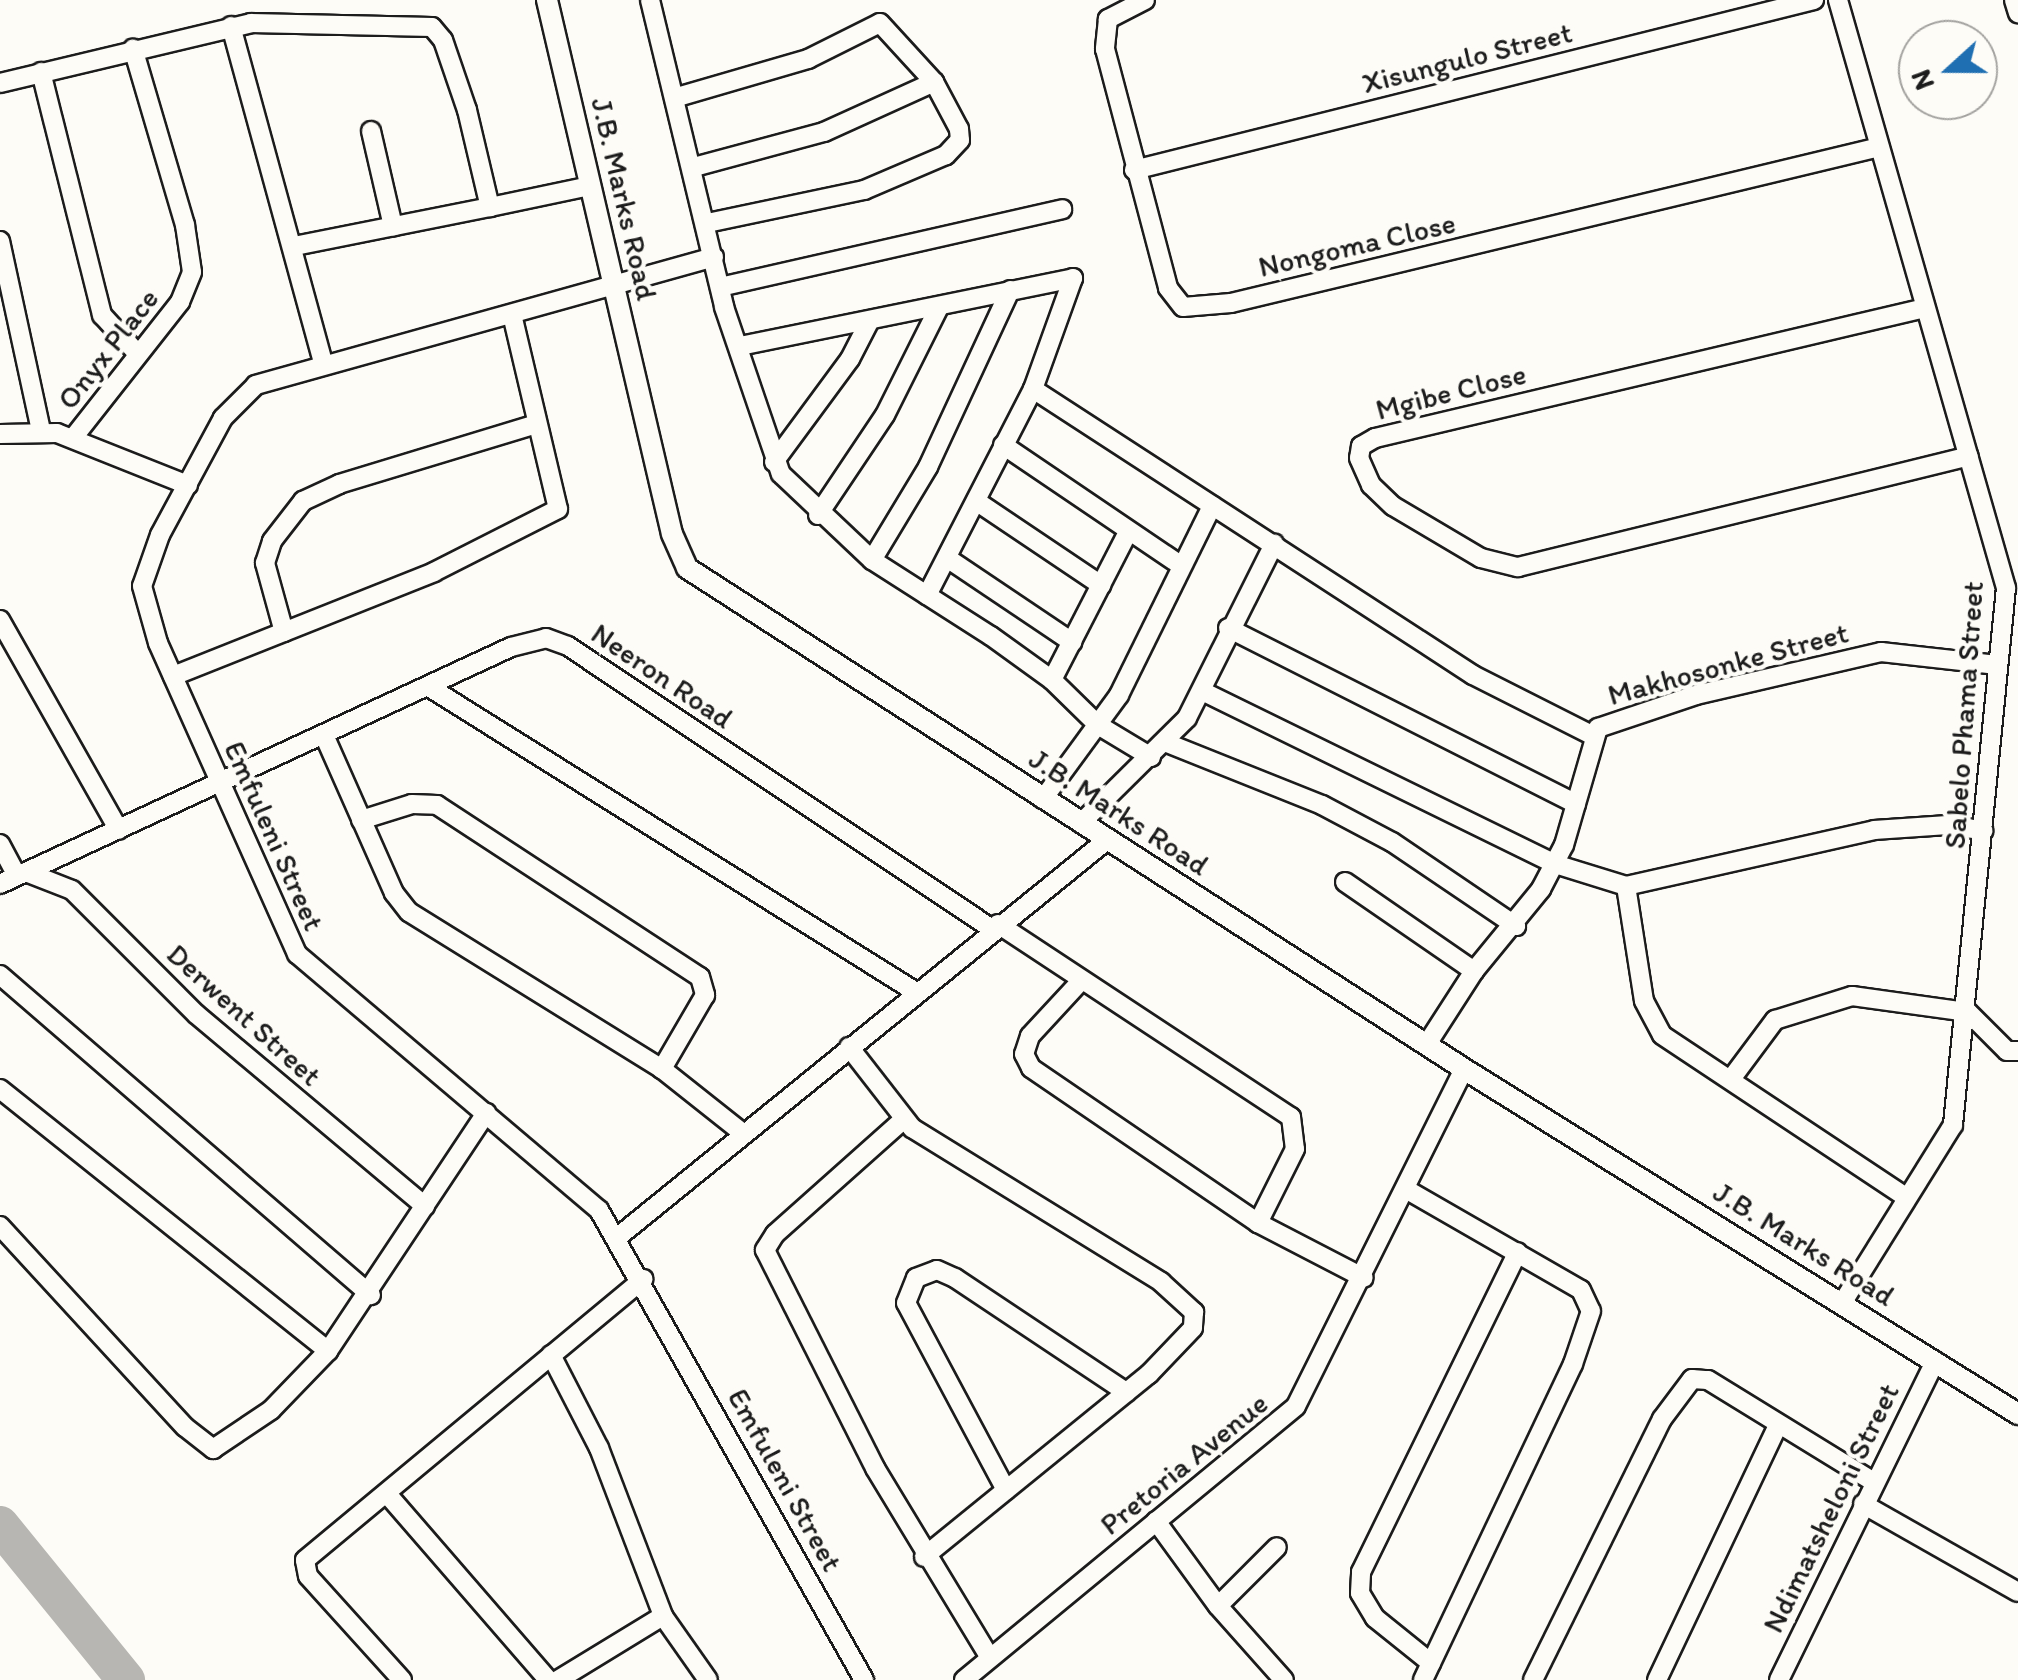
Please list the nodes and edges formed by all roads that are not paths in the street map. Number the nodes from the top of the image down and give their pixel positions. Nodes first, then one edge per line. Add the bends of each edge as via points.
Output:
1 (547, 0) edge
2 (650, 0) edge
3 (1145, 0) edge
4 (1814, 0) edge
5 (1838, 0) edge
6 (2014, 0) edge
7 (2018, 13) edge
8 (232, 26) junction
9 (133, 48) junction
10 (41, 72) junction
11 (934, 82) junction
12 (0, 83) edge
13 (674, 98) junction
14 (372, 131) dead end
15 (1880, 146) junction
16 (694, 167) junction
17 (1134, 170) junction
18 (590, 186) junction
19 (490, 207) junction
20 (1062, 209) dead end
21 (708, 223) junction
22 (393, 226) junction
23 (0, 241) edge
24 (294, 246) junction
25 (714, 257) junction
26 (613, 284) junction
27 (720, 287) junction
28 (1010, 290) junction
29 (939, 307) junction
30 (1925, 308) junction
31 (512, 314) junction
32 (869, 322) junction
33 (740, 346) junction
34 (136, 352) junction
35 (323, 363) junction
36 (1033, 390) junction
37 (536, 424) junction
38 (41, 431) junction
39 (0, 434) edge
40 (73, 438) junction
41 (1003, 445) junction
42 (1969, 456) junction
43 (774, 462) junction
44 (188, 484) junction
45 (976, 502) junction
46 (1212, 506) junction
47 (818, 516) junction
48 (1128, 532) junction
49 (1274, 544) junction
50 (948, 558) junction
51 (872, 560) junction
52 (1180, 565) junction
53 (1100, 585) junction
54 (927, 594) junction
55 (0, 620) edge
56 (1228, 628) junction
57 (284, 632) junction
58 (1072, 642) junction
59 (1996, 665) junction
60 (172, 676) junction
61 (1052, 680) junction
62 (429, 687) junction
63 (1202, 691) junction
64 (1098, 726) junction
65 (324, 735) junction
66 (1592, 735) junction
67 (1167, 742) junction
68 (1151, 757) junction
69 (220, 783) junction
70 (1042, 798) junction
71 (1576, 804) junction
72 (361, 820) junction
73 (1081, 824) junction
74 (119, 830) junction
75 (1984, 832) junction
76 (1106, 840) junction
77 (0, 844) edge
78 (1555, 864) junction
79 (14, 877) edge
80 (1345, 882) dead end
81 (1626, 886) junction
82 (1516, 926) junction
83 (995, 927) junction
84 (1474, 971) junction
85 (0, 974) edge
86 (1079, 983) junction
87 (916, 992) junction
88 (1968, 1012) junction
89 (1427, 1044) junction
90 (849, 1047) junction
91 (2018, 1052) edge
92 (662, 1069) junction
93 (1464, 1070) junction
94 (1731, 1079) junction
95 (0, 1089) edge
96 (486, 1112) junction
97 (904, 1120) junction
98 (744, 1134) junction
99 (1408, 1191) junction
100 (1907, 1198) junction
101 (424, 1206) junction
102 (1258, 1222) junction
103 (0, 1226) edge
104 (619, 1236) junction
105 (1518, 1252) junction
106 (1364, 1278) junction
107 (644, 1279) junction
108 (371, 1295) junction
109 (1842, 1303) junction
110 (328, 1351) junction
111 (551, 1355) junction
112 (1935, 1361) junction
113 (1126, 1392) junction
114 (2018, 1414) edge
115 (1778, 1425) junction
116 (1874, 1482) junction
117 (1006, 1490) junction
118 (388, 1495) junction
119 (1864, 1504) junction
120 (1156, 1521) junction
121 (1277, 1547) dead end
122 (924, 1557) junction
123 (2018, 1592) edge
124 (1218, 1606) junction
125 (663, 1616) junction
126 (990, 1658) junction
127 (1427, 1672) edge
128 (974, 1677) edge
129 (402, 1680) edge
130 (548, 1680) edge
131 (558, 1680) edge
132 (708, 1680) edge
133 (864, 1680) edge
134 (1284, 1680) edge
135 (1533, 1680) edge
136 (1657, 1680) edge
137 (1779, 1680) edge

1 - 18 street, J.B. Marks Road
2 - 13 street
3 - 17 street, Nongoma Close via 1114,12 1104,34
4 - 17 street, Xisungulo Street
5 - 15 street, Sabelo Phama Street
6 - 7 street
8 - 9 street
8 - 19 street via 432,27 444,40 467,110
8 - 24 street
9 - 10 street
9 - 34 street, Onyx Place via 185,225 192,272 180,302
10 - 12 street
10 - 34 street via 102,315
11 - 13 street via 887,26 874,22 808,59
11 - 16 street via 824,132
11 - 21 street via 959,129 960,140 946,155 848,196
13 - 16 street
14 - 22 street
15 - 17 street, Nongoma Close via 1183,307 1172,297
15 - 30 street, Sabelo Phama Street
16 - 21 street
18 - 19 street
18 - 26 street, J.B. Marks Road
19 - 22 street
20 - 27 street
21 - 25 street
22 - 24 street
23 - 38 street
24 - 35 street
25 - 26 street, Emfuleni Street
25 - 27 street
26 - 31 street, Emfuleni Street
26 - 70 street, J.B. Marks Road via 672,534 687,568
27 - 33 street
28 - 29 street
28 - 36 street via 1073,278
28 - 51 street via 928,467
29 - 32 street
29 - 47 street via 885,415
30 - 42 street, Sabelo Phama Street
30 - 42 street, Mgibe Close via 1375,438 1360,450 1363,471 1393,506 1480,558 1518,567
31 - 35 street, Emfuleni Street
31 - 37 street
32 - 33 street
32 - 43 street via 850,359
33 - 43 street
34 - 40 street, Onyx Place
35 - 44 street, Emfuleni Street via 270,378 244,395 223,418
36 - 41 street
36 - 46 street
37 - 57 street via 558,498 554,514 434,572
37 - 57 street via 338,484 303,501 264,563
38 - 39 street, Onyx Place
38 - 40 street, Onyx Place
40 - 44 street
41 - 45 street
41 - 48 street
42 - 59 street, Sabelo Phama Street via 2006,588
43 - 47 street
44 - 60 street, Emfuleni Street via 150,556 142,586
45 - 50 street
45 - 53 street
46 - 49 street
46 - 52 street
47 - 51 street
48 - 52 street
48 - 53 street
49 - 56 street
49 - 66 street via 1474,675
50 - 54 street
50 - 58 street
51 - 54 street
52 - 64 street
53 - 58 street
54 - 61 street
55 - 74 street
56 - 63 street
56 - 71 street
57 - 60 street
58 - 61 street
59 - 66 street, Makhosonke Street via 1881,652 1696,695
59 - 75 street, Sabelo Phama Street
60 - 69 street, Emfuleni Street
61 - 64 street
62 - 65 street, Neeron Road
62 - 83 street, Neeron Road via 511,648 554,640
62 - 87 street
63 - 67 street
63 - 78 street
64 - 68 street
64 - 70 street
65 - 69 street, Neeron Road
65 - 72 street
66 - 71 street, Makhosonke Street
67 - 68 street
67 - 82 street via 1375,832
68 - 73 street
69 - 74 street, Neeron Road
69 - 96 street, Emfuleni Street via 297,954
70 - 73 street, J.B. Marks Road
71 - 78 street, Makhosonke Street
72 - 92 street via 409,912
72 - 92 street via 412,804 437,805 692,970 706,984 705,995
73 - 76 street, J.B. Marks Road
74 - 79 street, Neeron Road
75 - 81 street via 1948,824 1874,830
75 - 88 street, Sabelo Phama Street
76 - 83 street
76 - 89 street, J.B. Marks Road
77 - 79 street
78 - 81 street
78 - 82 street, Makhosonke Street
79 - 101 street, Derwent Street via 72,890 196,1014
80 - 84 street
81 - 94 street via 1652,1020 1662,1035
82 - 84 street, Makhosonke Street
83 - 86 street, Neeron Road
83 - 87 street
84 - 89 street, Makhosonke Street
85 - 108 street
86 - 102 street, Neeron Road via 1284,1110 1297,1127 1295,1148
86 - 102 street via 1030,1036 1024,1054 1031,1068
87 - 90 street
88 - 91 street via 2007,1051
88 - 94 street via 1874,996 1836,999 1775,1020
88 - 100 street, Sabelo Phama Street via 1953,1126
89 - 93 street, J.B. Marks Road
90 - 97 street
90 - 98 street
92 - 98 street
93 - 99 street, Pretoria Avenue
93 - 109 street, J.B. Marks Road
94 - 100 street
95 - 110 street
96 - 101 street
96 - 104 street, Emfuleni Street via 582,1193
97 - 113 street via 1188,1300 1193,1328
97 - 122 street via 775,1234 766,1250
98 - 104 street
99 - 105 street
99 - 106 street, Pretoria Avenue
100 - 109 street, Sabelo Phama Street
101 - 108 street
102 - 106 street
103 - 110 street via 185,1427 214,1449 271,1410
104 - 107 street, Emfuleni Street
105 - 127 street via 1361,1572 1360,1593 1374,1618
105 - 127 street via 1581,1290 1591,1311 1574,1364
106 - 120 street, Pretoria Avenue via 1296,1406
107 - 111 street
107 - 133 street, Emfuleni Street
108 - 110 street
109 - 112 street, J.B. Marks Road
111 - 118 street
111 - 125 street via 594,1434
112 - 114 street, J.B. Marks Road
112 - 116 street, Ndimatsheloni Street
113 - 117 street
113 - 117 street via 955,1278 937,1270 916,1278 906,1303
115 - 116 street
115 - 135 street via 1708,1380 1684,1386
115 - 136 street
116 - 119 street, Ndimatsheloni Street
117 - 122 street
118 - 129 street via 309,1553 304,1568
118 - 130 street
119 - 123 street
119 - 137 street, Ndimatsheloni Street
120 - 124 street
120 - 126 street, Pretoria Avenue
121 - 124 street
122 - 126 street
124 - 134 street
125 - 131 street
125 - 132 street
126 - 128 street, Pretoria Avenue

